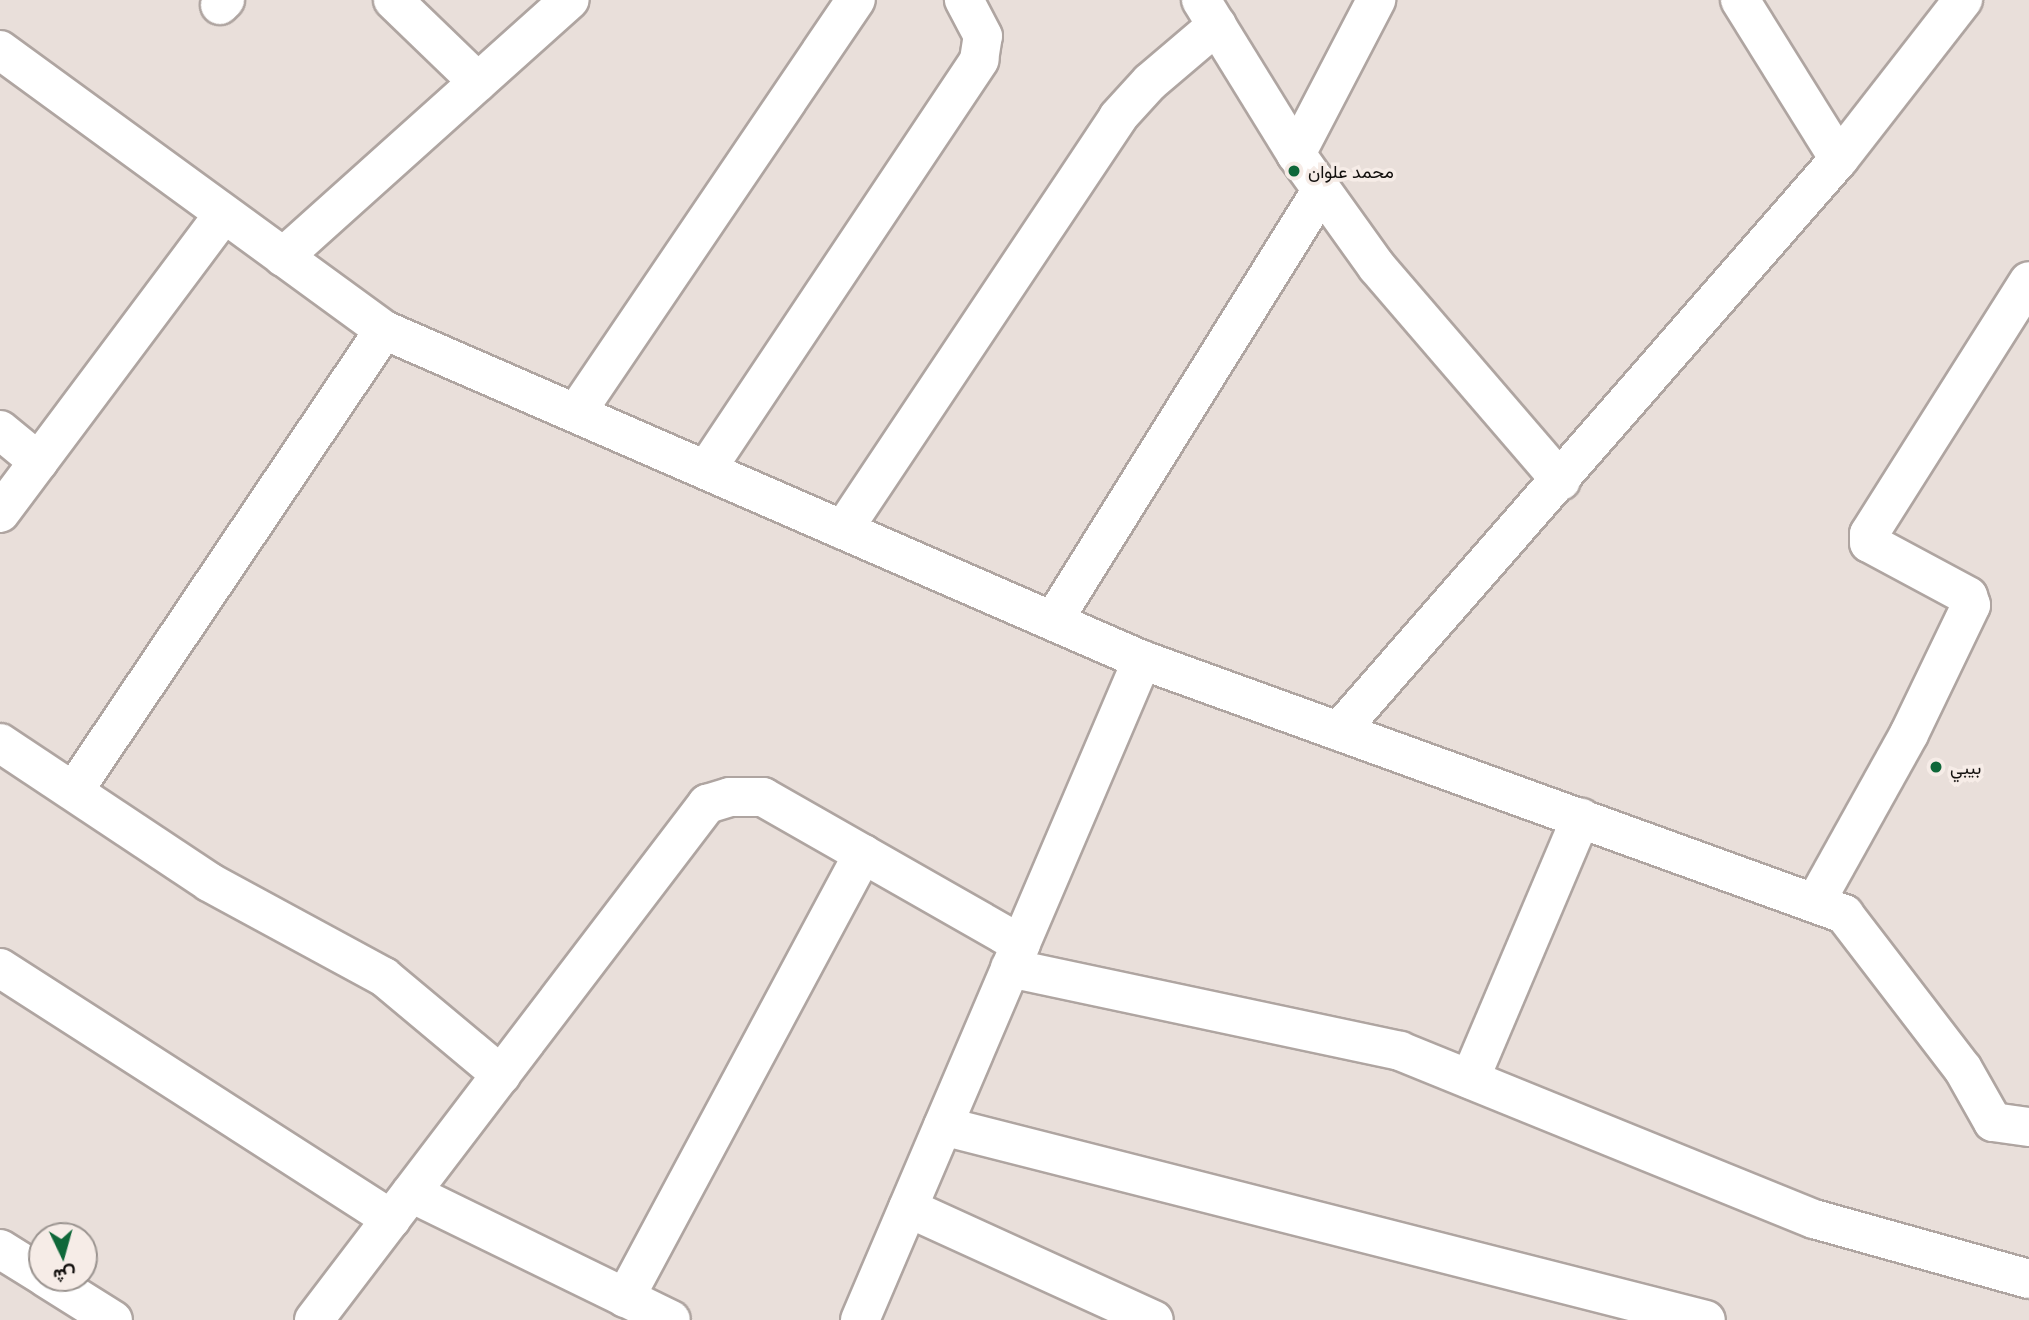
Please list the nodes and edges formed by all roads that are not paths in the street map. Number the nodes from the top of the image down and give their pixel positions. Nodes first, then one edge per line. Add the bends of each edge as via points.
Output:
1 (393, 0) edge
2 (569, 0) edge
3 (856, 0) edge
4 (964, 0) edge
5 (1376, 0) edge
6 (1740, 0) edge
7 (1963, 0) edge
8 (1209, 13) edge
9 (0, 50) edge
10 (478, 82) junction
11 (1296, 154) junction
12 (1839, 159) junction
13 (1321, 191) junction
14 (223, 215) junction
15 (283, 257) junction
16 (2029, 281) edge
17 (384, 330) junction
18 (576, 413) junction
19 (0, 430) edge
20 (38, 462) junction
21 (706, 470) junction
22 (1561, 481) junction
23 (0, 513) edge
24 (843, 530) junction
25 (1053, 621) junction
26 (1142, 660) junction
27 (1339, 731) junction
28 (0, 743) edge
29 (75, 789) junction
30 (1581, 818) junction
31 (863, 854) junction
32 (1815, 903) junction
33 (1016, 956) junction
34 (0, 968) edge
35 (501, 1075) junction
36 (1470, 1079) junction
37 (943, 1126) junction
38 (2029, 1127) edge
39 (401, 1206) junction
40 (908, 1208) junction
41 (0, 1249) edge
42 (28, 1267) edge
43 (2029, 1279) edge
44 (68, 1292) edge
45 (625, 1298) junction
46 (113, 1320) edge
47 (314, 1320) edge
48 (671, 1320) edge
49 (860, 1320) edge
50 (1154, 1320) edge
51 (1706, 1320) edge

1 - 10 street
2 - 10 street
3 - 18 street
4 - 21 street via 983,36 979,60
5 - 11 street
6 - 12 street
7 - 12 street
8 - 11 street
8 - 24 street via 1118,117
9 - 14 street
10 - 15 street
11 - 13 street
12 - 22 street
13 - 22 street via 1377,267
13 - 25 street
14 - 15 street
14 - 20 street
15 - 17 street
16 - 32 street via 1869,534 1869,543 1968,596 1971,605 1909,734
17 - 18 street
17 - 29 street
18 - 21 street
19 - 20 street
20 - 23 street
21 - 24 street
22 - 27 street
24 - 25 street
25 - 26 street
26 - 27 street
26 - 33 street
27 - 30 street
28 - 29 street
29 - 35 street via 209,882 384,978
30 - 32 street
30 - 36 street
31 - 33 street
31 - 35 street via 762,797 730,797 707,804
31 - 45 street
32 - 38 street via 1844,914 1964,1069 1993,1122
33 - 36 street via 1400,1051
33 - 37 street
34 - 39 street
35 - 39 street
36 - 43 street via 1814,1219
37 - 40 street
37 - 51 street
39 - 45 street
39 - 47 street
40 - 49 street
40 - 50 street
41 - 42 street
44 - 46 street
45 - 48 street

